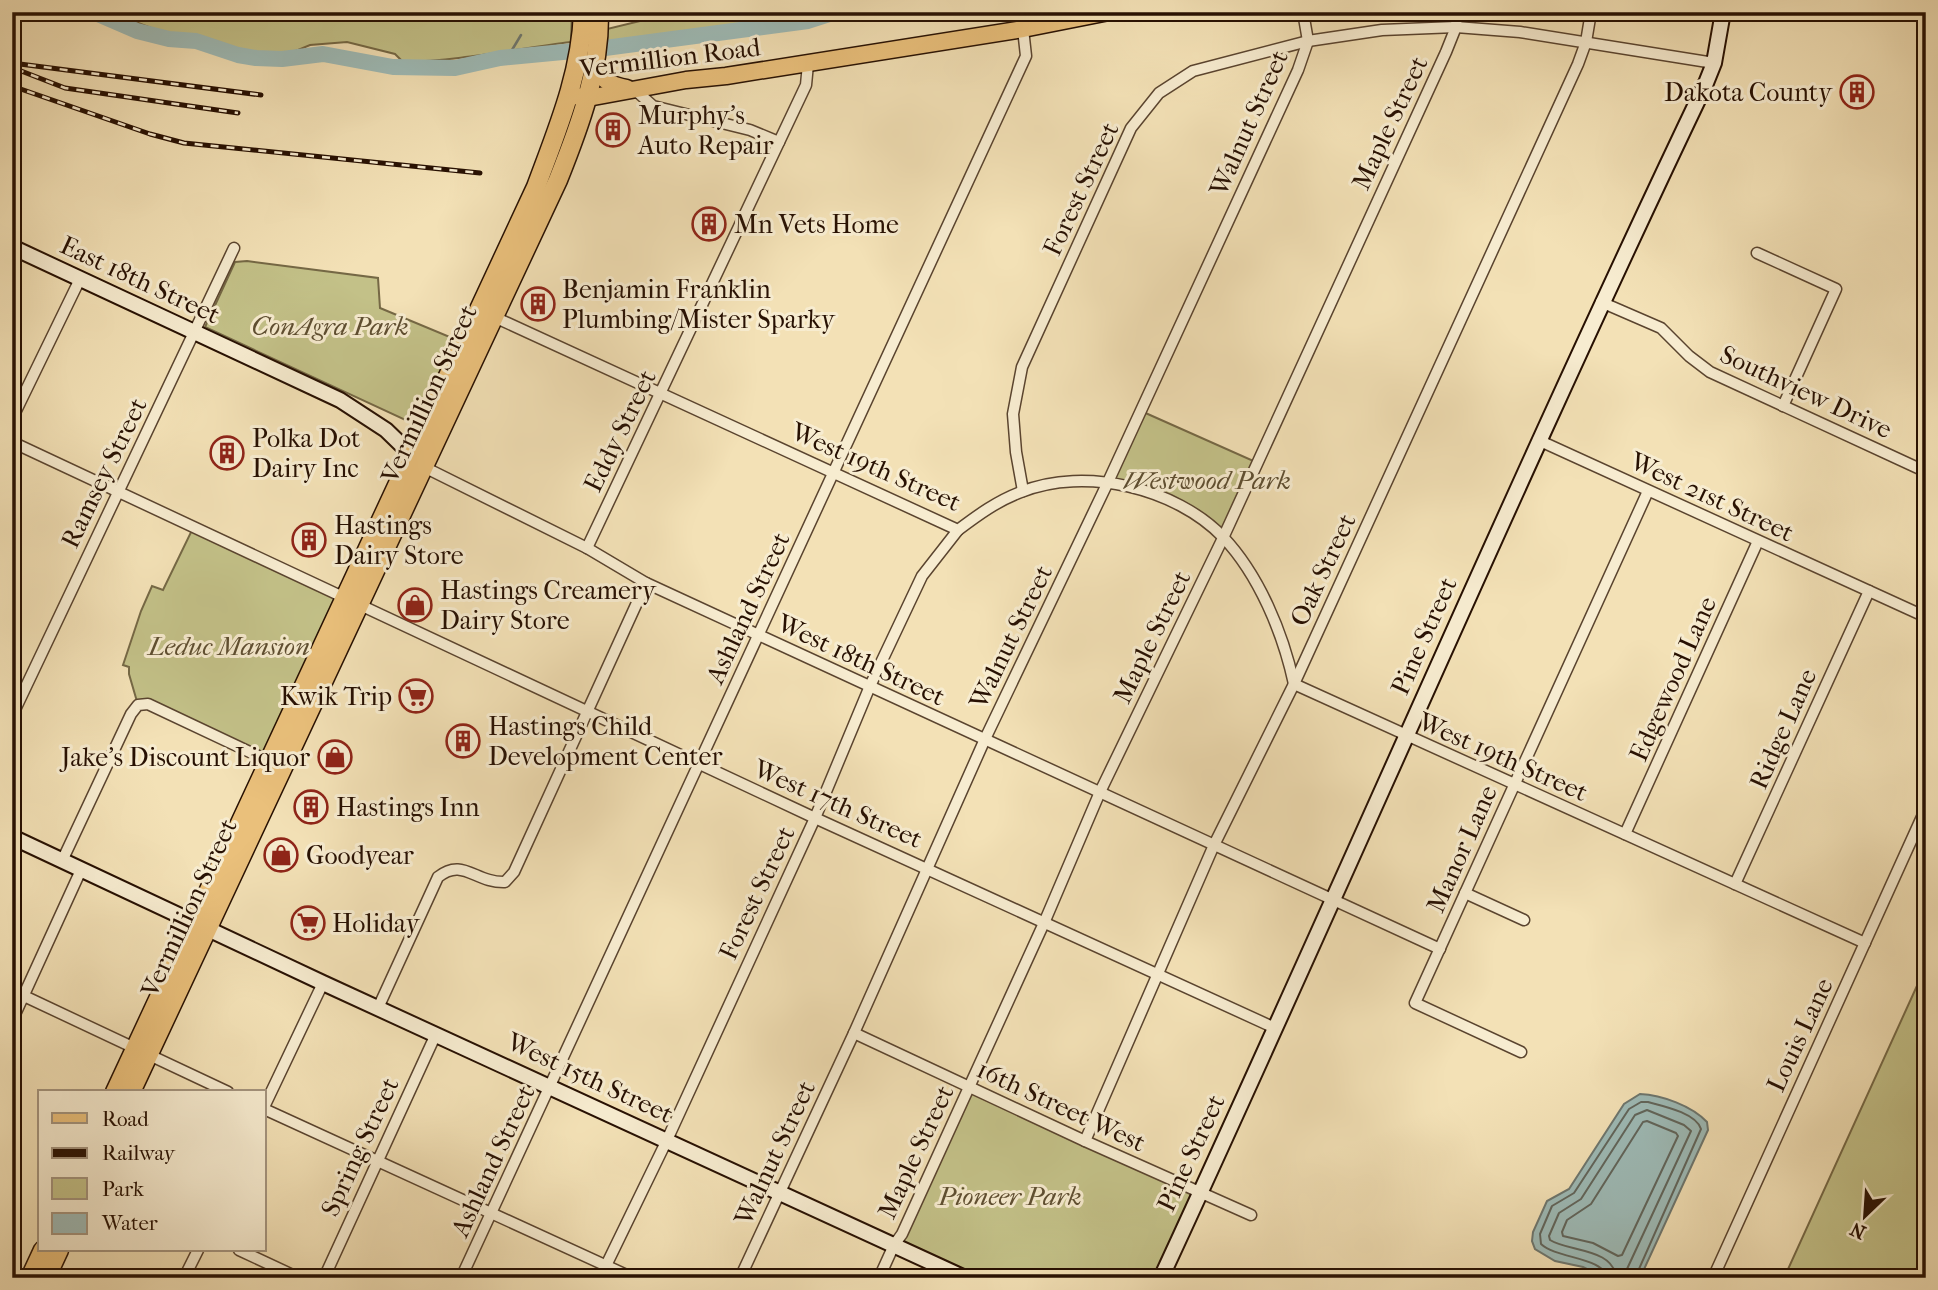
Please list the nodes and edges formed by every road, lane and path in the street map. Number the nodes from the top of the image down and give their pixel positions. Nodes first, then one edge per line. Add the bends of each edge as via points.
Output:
1 (1109, 12) edge
2 (1303, 12) edge
3 (1457, 12) edge
4 (1591, 12) edge
5 (1723, 12) edge
6 (591, 17) edge
7 (1456, 27) junction
8 (1023, 29) junction
9 (1308, 41) junction
10 (1586, 42) junction
11 (1714, 63) junction
12 (808, 64) junction
13 (595, 68) junction
14 (633, 88) junction
15 (569, 95) junction
16 (588, 98) junction
17 (779, 142) junction
18 (12, 247) edge
19 (234, 248) dead end
20 (1757, 253) dead end
21 (80, 279) junction
22 (1601, 302) junction
23 (486, 313) junction
24 (195, 333) junction
25 (662, 394) junction
26 (16, 404) edge
27 (1783, 407) junction
28 (12, 419) edge
29 (1538, 440) junction
30 (12, 442) edge
31 (418, 460) junction
32 (1926, 468) edge
33 (834, 473) junction
34 (1108, 482) junction
35 (1023, 491) junction
36 (1648, 491) junction
37 (118, 492) junction
38 (958, 530) junction
39 (1223, 538) junction
40 (1758, 541) junction
41 (587, 548) junction
42 (646, 583) junction
43 (1869, 591) junction
44 (353, 602) junction
45 (1926, 617) edge
46 (757, 635) junction
47 (1294, 684) junction
48 (870, 686) junction
49 (588, 712) junction
50 (12, 716) edge
51 (1407, 736) junction
52 (985, 739) junction
53 (277, 764) junction
54 (701, 764) junction
55 (1514, 785) junction
56 (1100, 792) junction
57 (1926, 808) edge
58 (815, 818) junction
59 (1625, 834) junction
60 (12, 837) edge
61 (1214, 845) junction
62 (62, 861) junction
63 (928, 868) junction
64 (81, 870) junction
65 (1735, 884) junction
66 (1465, 894) junction
67 (1333, 900) junction
68 (1524, 920) dead end
69 (1044, 923) junction
70 (202, 925) junction
71 (1865, 943) junction
72 (1440, 949) junction
73 (1158, 975) junction
74 (323, 983) junction
75 (24, 996) junction
76 (378, 1008) junction
77 (12, 1021) edge
78 (1275, 1028) junction
79 (854, 1032) junction
80 (436, 1034) junction
81 (142, 1052) junction
82 (1521, 1052) dead end
83 (551, 1086) junction
84 (970, 1087) junction
85 (116, 1090) edge
86 (132, 1090) edge
87 (224, 1090) edge
88 (266, 1104) edge
89 (266, 1109) edge
90 (667, 1140) junction
91 (1085, 1141) junction
92 (377, 1159) junction
93 (1200, 1192) junction
94 (781, 1193) junction
95 (492, 1213) junction
96 (1251, 1215) dead end
97 (894, 1245) junction
98 (42, 1252) edge
99 (58, 1252) edge
100 (197, 1252) edge
101 (243, 1252) edge
102 (606, 1266) junction
103 (30, 1278) edge
104 (46, 1278) edge
105 (184, 1278) edge
106 (299, 1278) edge
107 (324, 1278) edge
108 (461, 1278) edge
109 (600, 1278) edge
110 (632, 1278) edge
111 (740, 1278) edge
112 (879, 1278) edge
113 (964, 1278) edge
114 (1161, 1278) edge
115 (1713, 1278) edge

1 - 8 main road, Vermillion Road
2 - 9 street, Walnut Street
3 - 7 street, Maple Street
4 - 10 street, Oak Street
5 - 11 street, Pine Street
6 - 13 highway, Vermillion Street
6 - 15 highway, Vermillion Street
7 - 9 street, Forest Street via 1382,30
7 - 10 street, Forest Street
7 - 39 street, Maple Street
8 - 12 main road, Vermillion Road
8 - 33 street, Ashland Street via 1026,56
9 - 34 street, Walnut Street
9 - 35 street, Forest Street via 1193,71 1159,93 1131,128 1022,367 1013,414
10 - 11 street, Forest Street
10 - 47 street, Oak Street
11 - 22 street, Pine Street
12 - 14 main road, Vermillion Road
12 - 17 street, Eddy Street via 806,85
13 - 14 main road via 610,85
13 - 16 highway, Vermillion Street
14 - 16 main road, Vermillion Road
14 - 17 street via 653,106 750,130
15 - 16 main road, Vermillion Road
15 - 23 highway, Vermillion Street
16 - 23 highway, Vermillion Street via 558,180
17 - 25 street, Eddy Street
18 - 21 street, East 18th Street
19 - 24 street, Ramsey Street
20 - 27 street via 1836,289
21 - 24 street, East 18th Street
21 - 26 street
22 - 27 street, Southview Drive via 1661,328 1710,372
22 - 29 street, Pine Street
23 - 25 street, West 19th Street
23 - 31 highway, Vermillion Street
24 - 31 street, East 18th Street via 340,400 386,430
24 - 37 street, Ramsey Street
25 - 33 street, West 19th Street
25 - 41 street, Eddy Street
26 - 28 street
27 - 32 street, Southview Drive
29 - 36 street, West 21st Street
29 - 51 street, Pine Street
30 - 37 street, West 17th Street
31 - 41 street, West 18th Street
31 - 44 highway, Vermillion Street
33 - 38 street, West 19th Street
33 - 46 street, Ashland Street
34 - 35 street, West 19th Street via 1065,482
34 - 39 street, West 19th Street via 1171,500
34 - 52 street, Walnut Street
35 - 38 street, West 19th Street
36 - 40 street, West 21st Street
36 - 55 street, Manor Lane
37 - 44 street, West 17th Street
37 - 50 street, Ramsey Street
38 - 48 street, Forest Street via 922,576
39 - 47 street, West 19th Street via 1255,582 1289,658
39 - 56 street, Maple Street
40 - 43 street, West 21st Street
40 - 59 street, Edgewood Lane
41 - 42 street, West 18th Street
42 - 46 street, West 18th Street
42 - 49 street
43 - 45 street, West 21st Street
43 - 65 street, Ridge Lane
44 - 49 street, West 17th Street
44 - 53 highway, Vermillion Street
46 - 48 street, West 18th Street
46 - 54 street, Ashland Street
47 - 51 street, West 19th Street
47 - 61 street, Oak Street
48 - 52 street, West 18th Street
48 - 58 street, Forest Street
49 - 54 street, West 17th Street
49 - 76 street via 514,872 505,882 492,883 460,869 448,869 438,877
51 - 55 street, West 19th Street
51 - 67 street, Pine Street
52 - 56 street, West 18th Street
52 - 63 street, Walnut Street
53 - 62 street via 148,704 138,705
53 - 70 highway, Vermillion Street
54 - 58 street, West 17th Street
54 - 83 street, Ashland Street
55 - 59 street, West 19th Street
55 - 66 street, Manor Lane
56 - 61 street, West 18th Street
56 - 69 street, Maple Street
57 - 71 street, Louis Lane
58 - 63 street, West 17th Street
58 - 90 street, Forest Street
59 - 65 street, West 19th Street
60 - 62 street, West 15th Street
61 - 67 street, West 18th Street
61 - 73 street, Oak Street
62 - 64 street, West 15th Street
63 - 69 street, West 17th Street
63 - 79 street, Walnut Street
64 - 70 street, West 15th Street
64 - 75 street
65 - 71 street, West 19th Street
66 - 68 street
66 - 72 street, Manor Lane
67 - 72 street, West 18th Street
67 - 78 street, Pine Street
69 - 73 street, West 17th Street
69 - 84 street, Maple Street
70 - 74 street, West 15th Street
70 - 81 highway, Vermillion Street
71 - 115 street, Louis Lane
72 - 82 street, Manor Lane via 1415,1003
73 - 78 street, West 17th Street
73 - 91 street, Oak Street
74 - 76 street, West 15th Street
74 - 88 street
75 - 77 street
75 - 81 street
76 - 80 street, West 15th Street
78 - 93 street, Pine Street
79 - 84 street, 16th Street West
79 - 94 street, Walnut Street
80 - 83 street, West 15th Street
80 - 92 street, Spring Street
81 - 85 highway, Vermillion Street
81 - 86 highway, Vermillion Street
81 - 87 street
83 - 90 street, West 15th Street
83 - 95 street, Ashland Street
84 - 91 street, 16th Street West
84 - 97 street, Maple Street
89 - 92 street
90 - 94 street, West 15th Street
90 - 102 street, Forest Street
91 - 93 street, 16th Street West
92 - 95 street
92 - 107 street, Spring Street
93 - 96 street, 16th Street West
93 - 114 street, Pine Street
94 - 97 street, West 15th Street
94 - 111 street, Walnut Street
95 - 102 street
95 - 108 street, Ashland Street
97 - 112 street, Maple Street
97 - 113 street, West 15th Street
98 - 103 highway
99 - 104 highway
100 - 105 street
101 - 106 street
102 - 109 street, Forest Street
102 - 110 street

